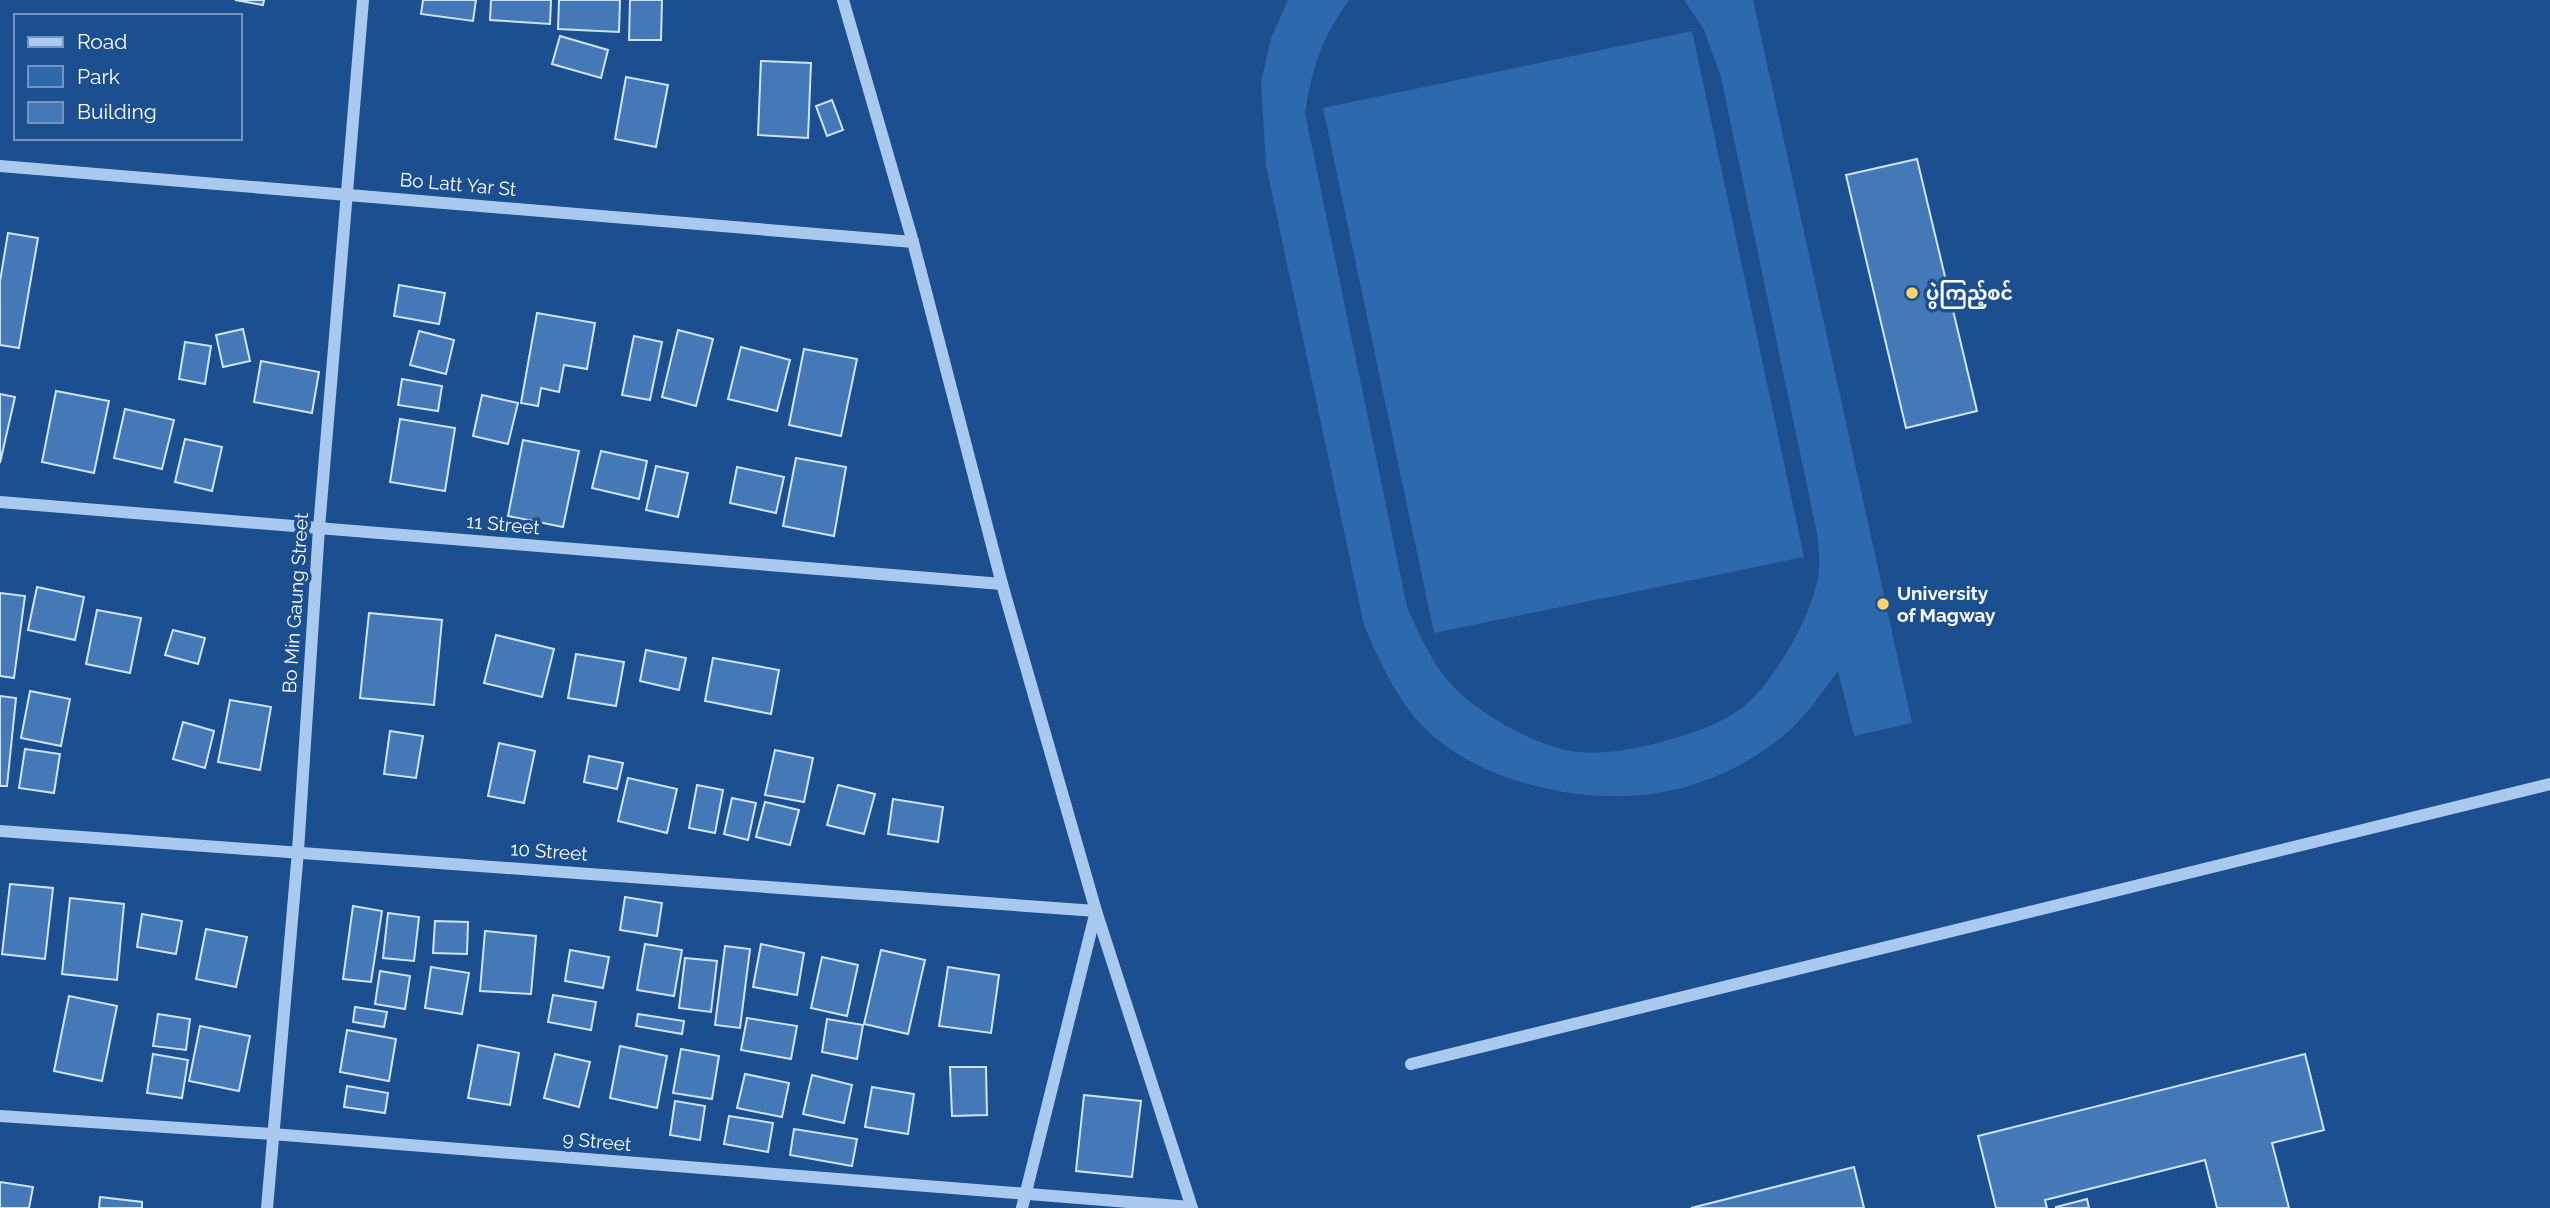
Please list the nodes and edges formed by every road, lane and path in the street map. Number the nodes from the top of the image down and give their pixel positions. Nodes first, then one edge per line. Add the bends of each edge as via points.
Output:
1 (363, 0) edge
2 (843, 0) edge
3 (0, 166) edge
4 (348, 194) junction
5 (913, 242) junction
6 (0, 502) edge
7 (319, 528) junction
8 (1002, 584) junction
9 (2550, 784) edge
10 (0, 831) edge
11 (298, 851) junction
12 (1096, 911) junction
13 (1411, 1064) dead end
14 (0, 1116) edge
15 (272, 1134) junction
16 (1023, 1194) junction
17 (267, 1208) edge
18 (1022, 1208) edge
19 (1191, 1208) edge

1 - 4 street, Bo Min Gaung Street
2 - 5 street
3 - 4 street, Bo Latt Yar St
4 - 5 street, Bo Latt Yar St
4 - 7 street, Bo Min Gaung Street
5 - 8 street
6 - 7 street, 11 Street
7 - 8 street, 11 Street
7 - 11 street, Bo Min Gaung Street
8 - 12 street
9 - 13 street
10 - 11 street, 10 Street
11 - 12 street, 10 Street
11 - 15 street, Bo Min Gaung Street
12 - 16 street
12 - 19 street
14 - 15 street, 9 Street
15 - 16 street, 9 Street
15 - 17 street, Bo Min Gaung Street
16 - 18 street
16 - 19 street, 9 Street

